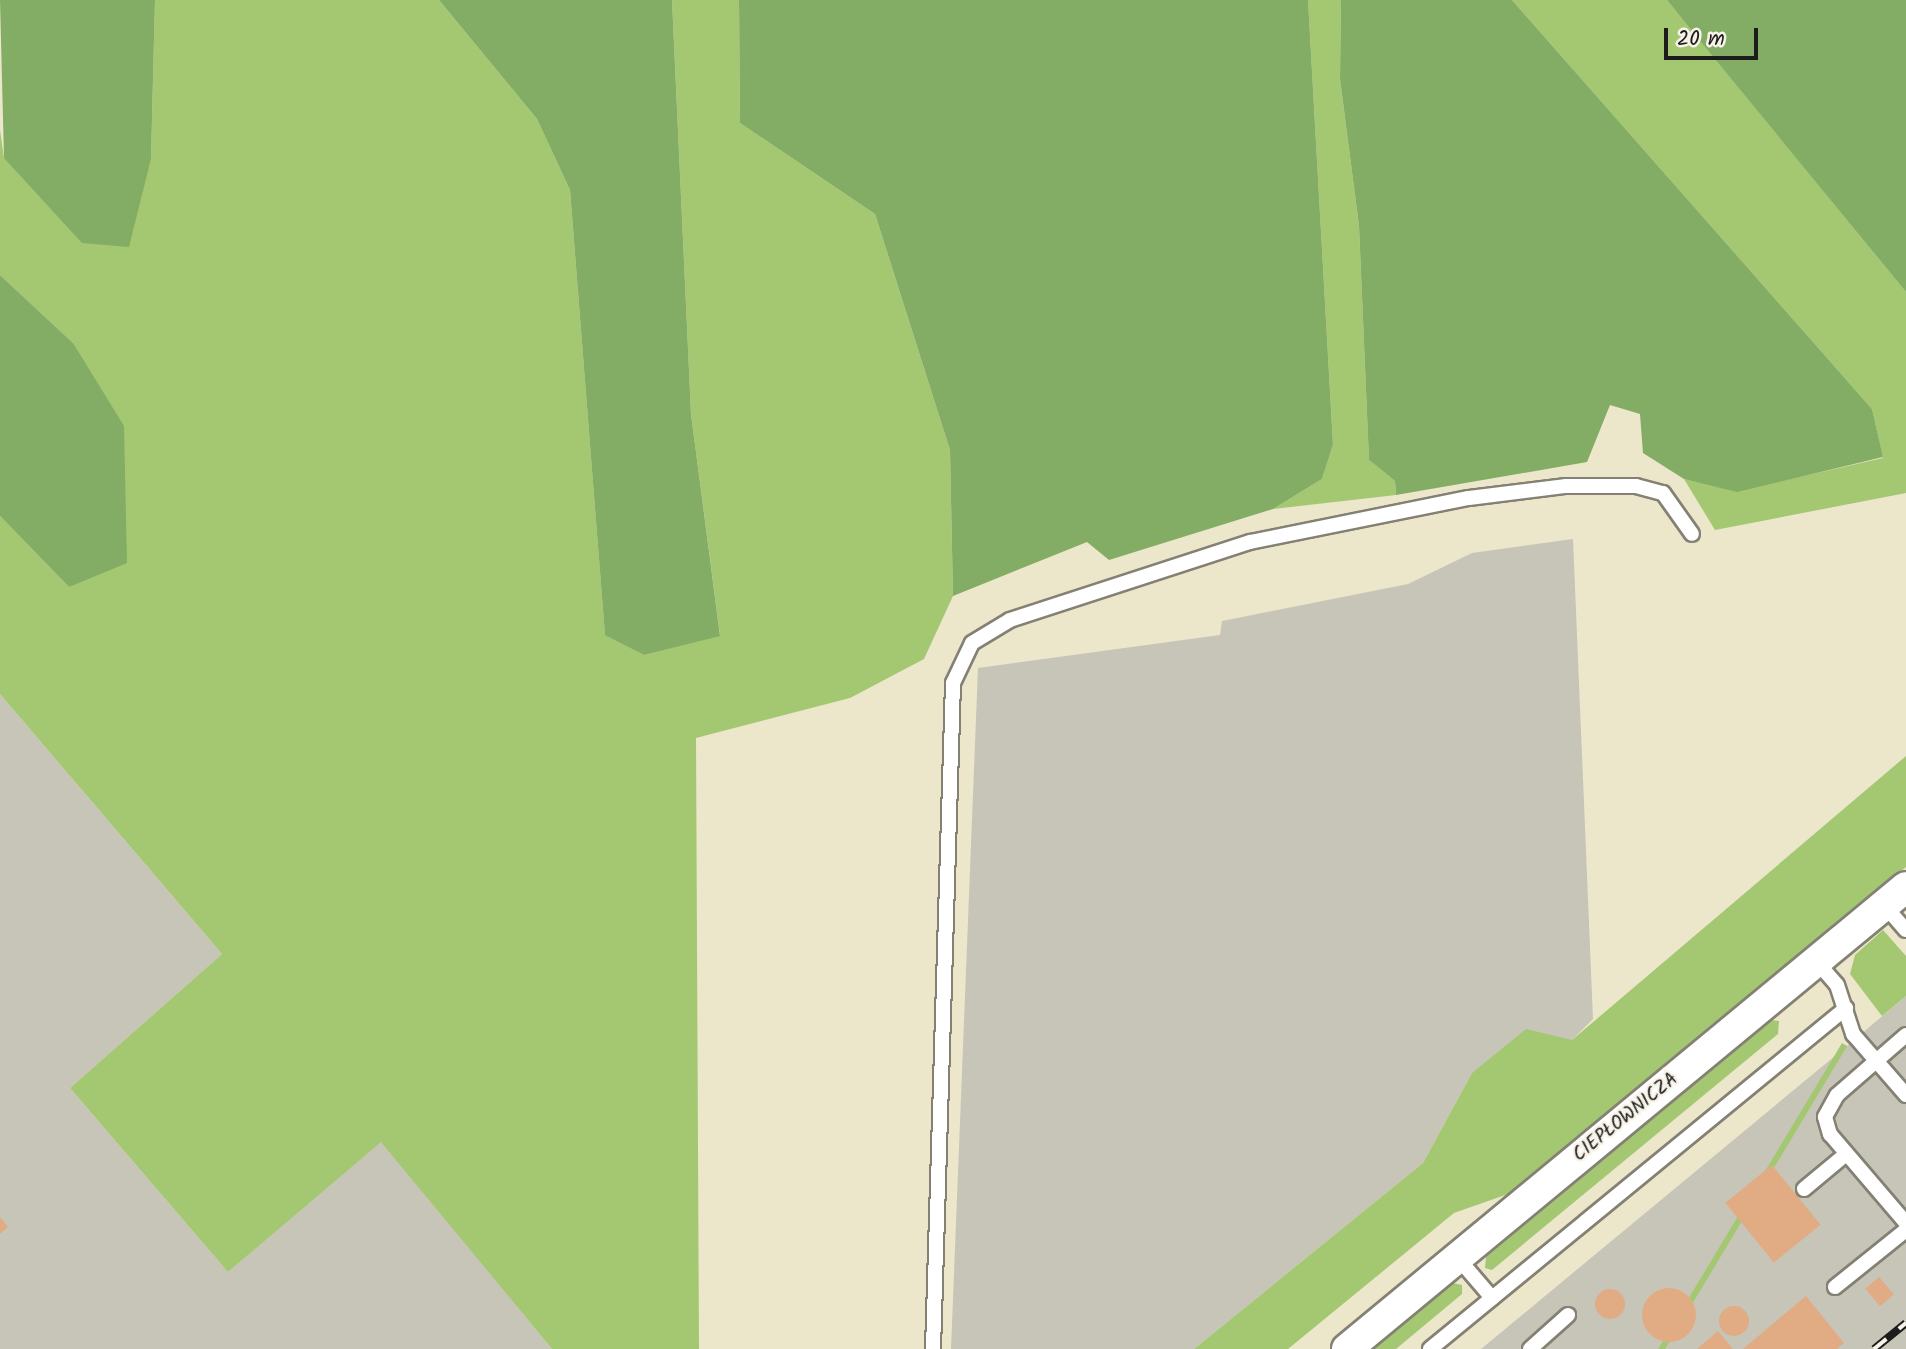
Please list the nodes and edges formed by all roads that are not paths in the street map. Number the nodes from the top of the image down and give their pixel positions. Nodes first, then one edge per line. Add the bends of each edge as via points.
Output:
1 (1692, 534) dead end
2 (1895, 896) edge
3 (1906, 930) edge
4 (1817, 962) junction
5 (1846, 1008) junction
6 (1906, 1035) edge
7 (1876, 1060) junction
8 (1906, 1095) edge
9 (1846, 1154) junction
10 (1804, 1189) dead end
11 (1906, 1223) edge
12 (1906, 1230) edge
13 (1457, 1256) junction
14 (1835, 1287) dead end
15 (1492, 1298) junction
16 (1568, 1315) dead end
17 (933, 1349) edge
18 (1347, 1349) edge
19 (1430, 1349) edge
20 (1530, 1349) edge

1 - 17 lane via 1662,493 1636,486 1566,486 1469,498 1227,549 1010,620 972,643 953,683
2 - 3 lane
2 - 4 street, CIEPŁOWNICZA
4 - 5 lane
4 - 13 street, CIEPŁOWNICZA
5 - 7 lane via 1853,1034
5 - 15 lane
6 - 7 lane
7 - 8 lane
7 - 9 lane via 1826,1109 1829,1134
9 - 10 lane
9 - 11 lane
12 - 14 lane
13 - 15 lane
13 - 18 street, CIEPŁOWNICZA
15 - 19 lane
16 - 20 lane

